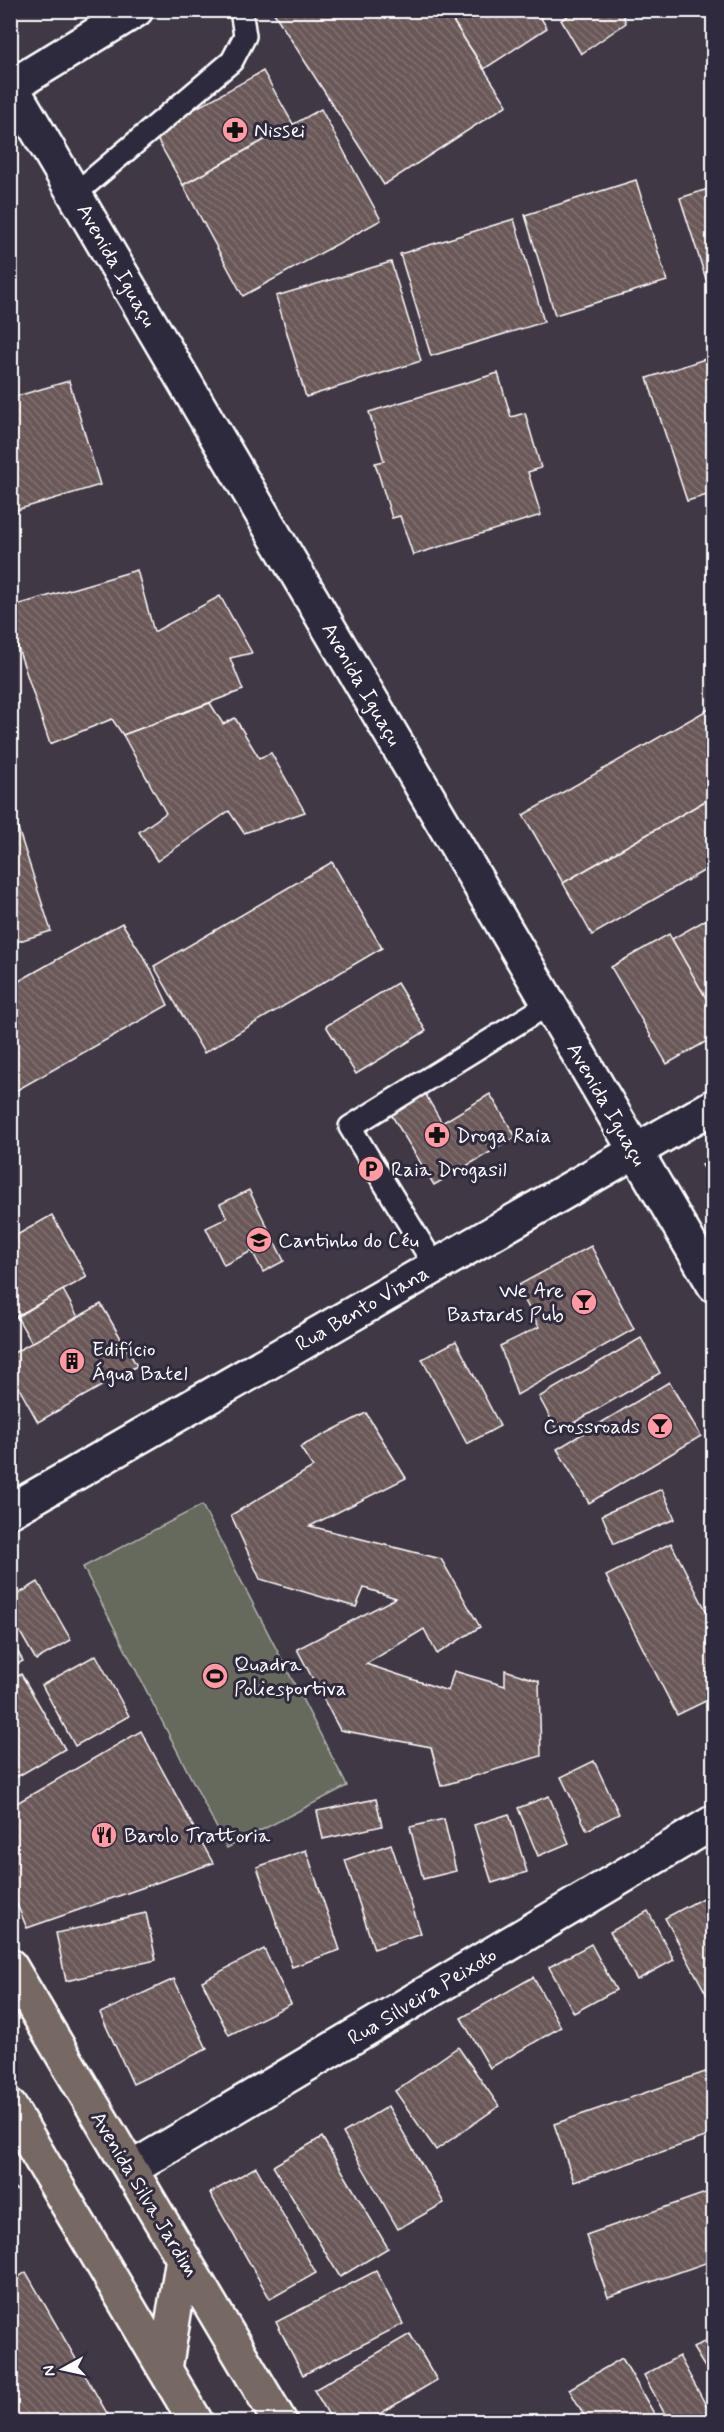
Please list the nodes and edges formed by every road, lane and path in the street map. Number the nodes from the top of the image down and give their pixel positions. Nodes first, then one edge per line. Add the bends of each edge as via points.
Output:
1 (136, 10) edge
2 (241, 10) edge
3 (11, 86) edge
4 (75, 194) junction
5 (549, 1004) junction
6 (714, 1106) edge
7 (635, 1151) junction
8 (435, 1266) junction
9 (714, 1285) edge
10 (10, 1510) edge
11 (714, 1822) edge
12 (10, 1966) edge
13 (10, 2015) edge
14 (58, 2046) junction
15 (10, 2107) edge
16 (130, 2169) junction
17 (183, 2258) junction
18 (165, 2369) junction
19 (196, 2421) edge
20 (280, 2421) edge

1 - 3 main road
2 - 4 lane via 245,36 232,61
3 - 4 main road, Avenida Iguaçu
4 - 5 main road, Avenida Iguaçu
5 - 7 main road, Avenida Iguaçu
5 - 8 lane via 350,1127
6 - 7 main road, Rua Bento Viana
7 - 8 main road, Rua Bento Viana
7 - 9 main road, Avenida Iguaçu
8 - 10 main road, Rua Bento Viana
11 - 16 main road, Rua Silveira Peixoto
12 - 14 main road, Avenida Silva Jardim
13 - 14 main road
14 - 16 main road, Avenida Silva Jardim
15 - 18 main road
16 - 17 main road, Avenida Silva Jardim
17 - 18 main road
17 - 20 main road, Avenida Silva Jardim
18 - 19 main road

